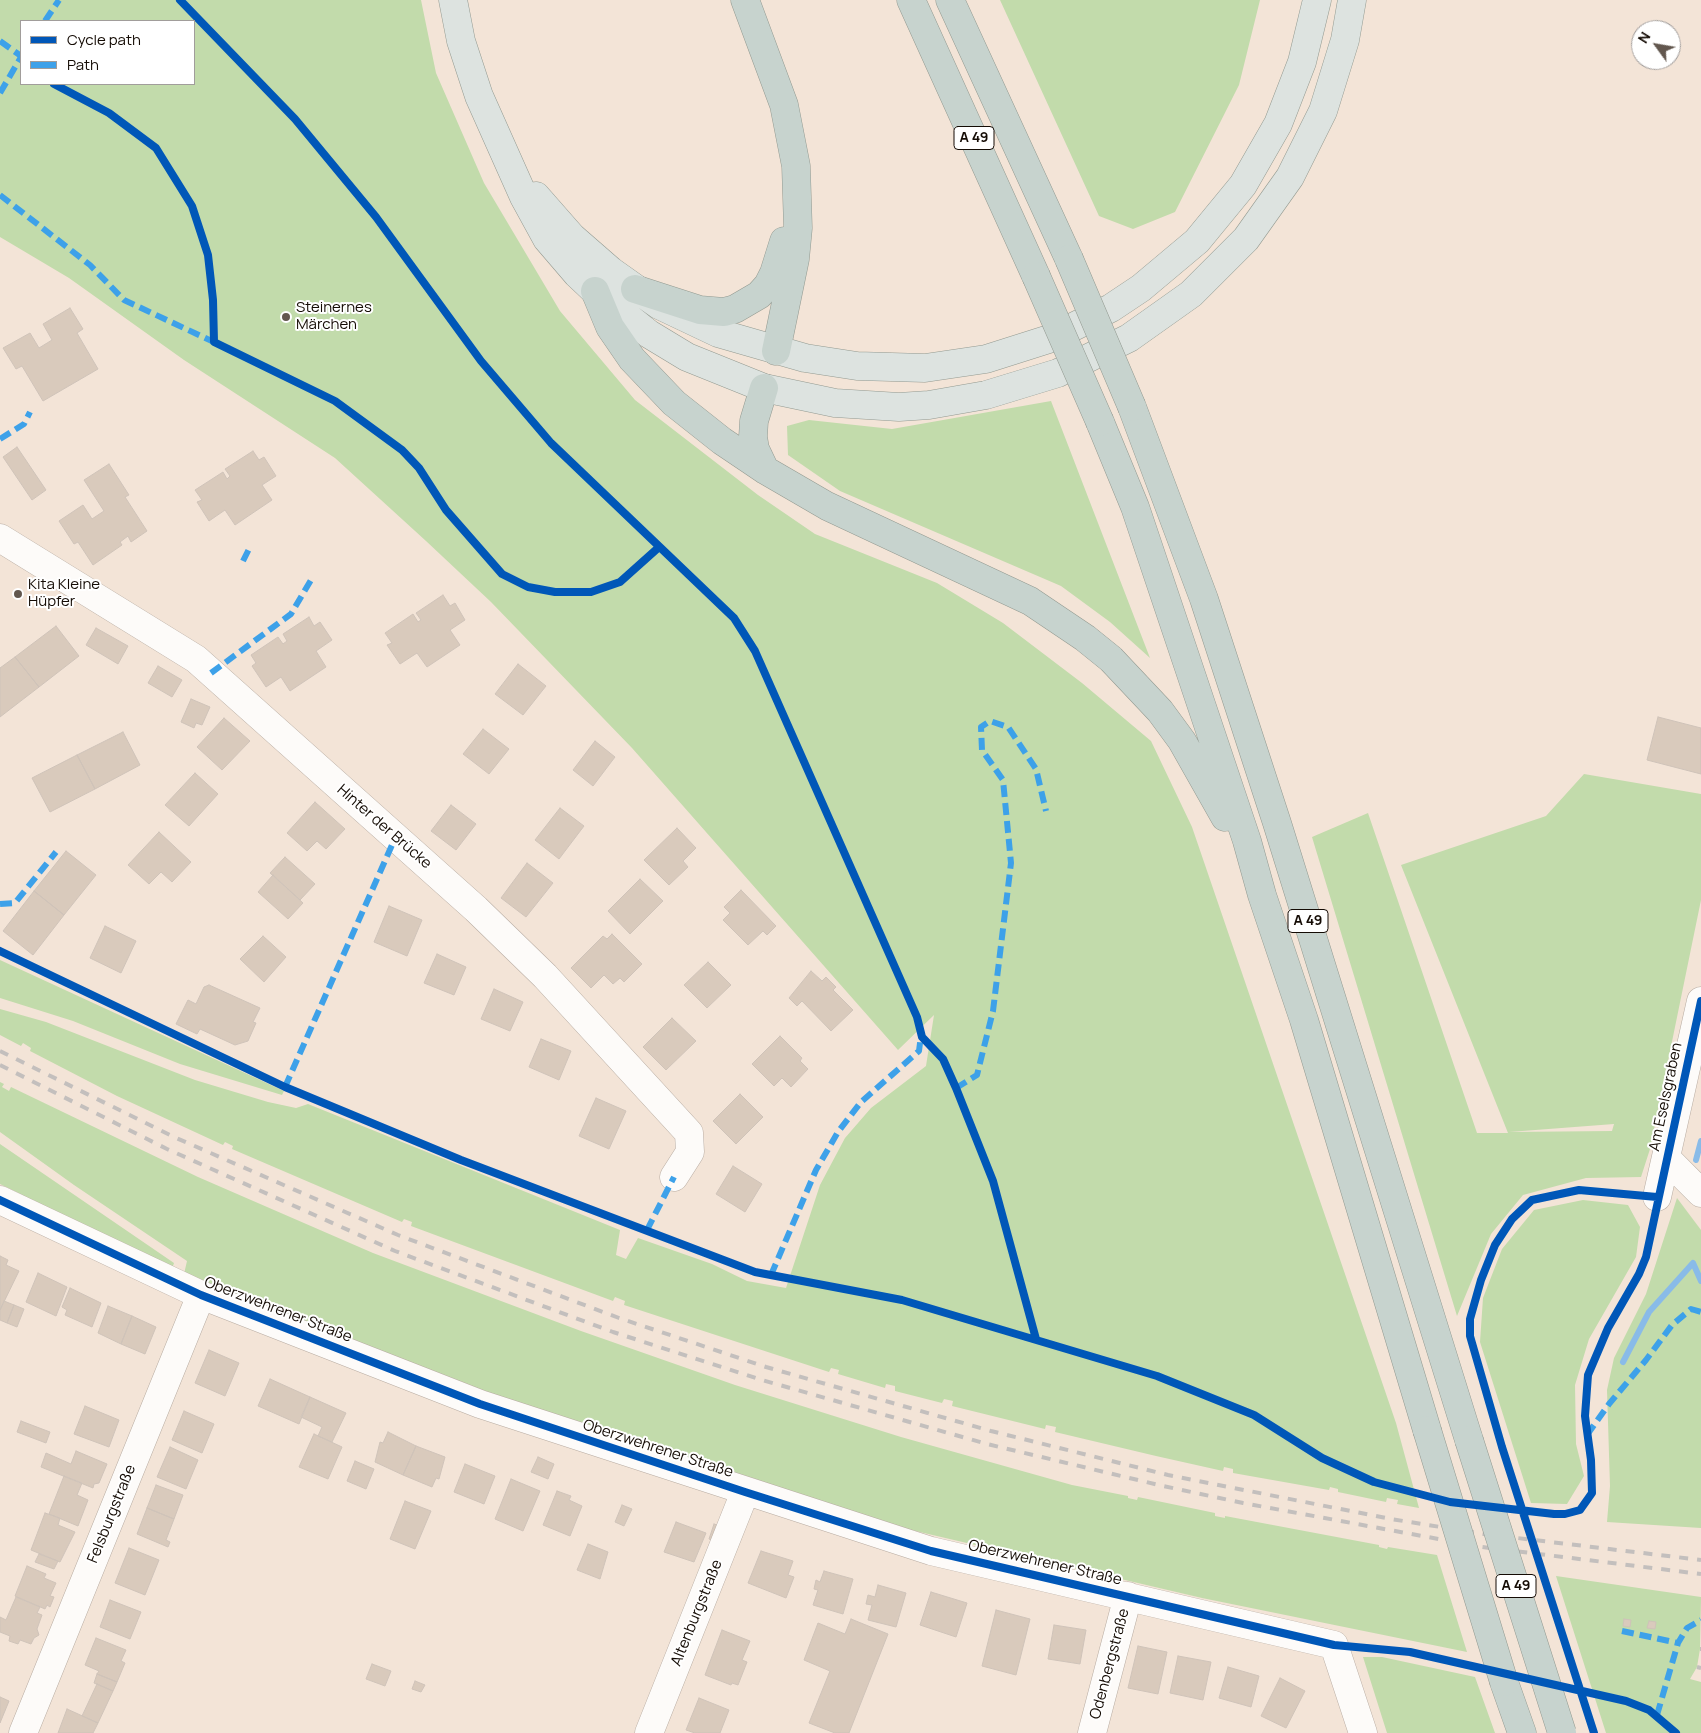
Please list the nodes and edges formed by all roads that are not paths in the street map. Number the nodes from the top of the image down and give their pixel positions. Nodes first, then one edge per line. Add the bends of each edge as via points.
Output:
1 (453, 0) edge
2 (745, 0) edge
3 (911, 0) edge
4 (950, 0) edge
5 (1317, 0) edge
6 (1352, 0) edge
7 (512, 168) junction
8 (798, 196) junction
9 (635, 289) junction
10 (595, 291) junction
11 (776, 351) junction
12 (764, 388) junction
13 (764, 470) junction
14 (0, 538) edge
15 (1262, 895) junction
16 (1701, 1001) edge
17 (1667, 1159) junction
18 (674, 1177) dead end
19 (1701, 1193) edge
20 (1657, 1198) dead end
21 (0, 1200) edge
22 (201, 1295) junction
23 (745, 1492) junction
24 (1128, 1596) junction
25 (23, 1733) edge
26 (649, 1733) edge
27 (1092, 1733) edge
28 (1363, 1733) edge
29 (1522, 1733) edge
30 (1562, 1733) edge

1 - 7 main road via 461,41 479,96
2 - 8 highway via 784,105 796,166
3 - 15 highway, A 49, bridge via 1036,276 1135,508 1247,841
4 - 30 highway, A 49, bridge via 1069,259 1132,407 1204,599
5 - 11 main road via 1291,94 1263,154 1243,185 1197,241 1170,266 1126,298 1049,339 956,365 867,367
6 - 12 main road via 1345,40 1323,111 1299,161 1269,209 1246,239 1192,294 1129,338 1066,369 1020,386 929,405 899,407 835,403
7 - 9 main road via 572,237
7 - 10 main road via 547,239
8 - 9 highway via 774,273 759,295 747,303 735,309 712,312
8 - 11 highway via 795,259
9 - 11 main road via 699,326
10 - 12 main road via 649,334 687,357
10 - 13 highway via 619,344 647,376 695,419
11 - 12 main road
12 - 13 highway via 754,421 753,437
13 - 15 highway via 827,506 1030,601 1079,633 1111,659 1160,711 1182,741 1226,819
14 - 18 street, Hinter der Brücke via 196,659 476,909 545,976 689,1133 690,1152
15 - 29 highway, A 49, bridge via 1304,1020
16 - 17 street, Am Eselsgraben
17 - 19 street, Am Eselsgraben
17 - 20 street, Am Eselsgraben
21 - 22 street, Oberzwehrener Straße
22 - 23 street, Oberzwehrener Straße via 480,1404
22 - 25 street, Felsburgstraße
23 - 24 street, Oberzwehrener Straße via 931,1551
23 - 26 street, Altenburgstraße
24 - 27 street, Odenbergstraße
24 - 28 street, Oberzwehrener Straße via 1334,1645

